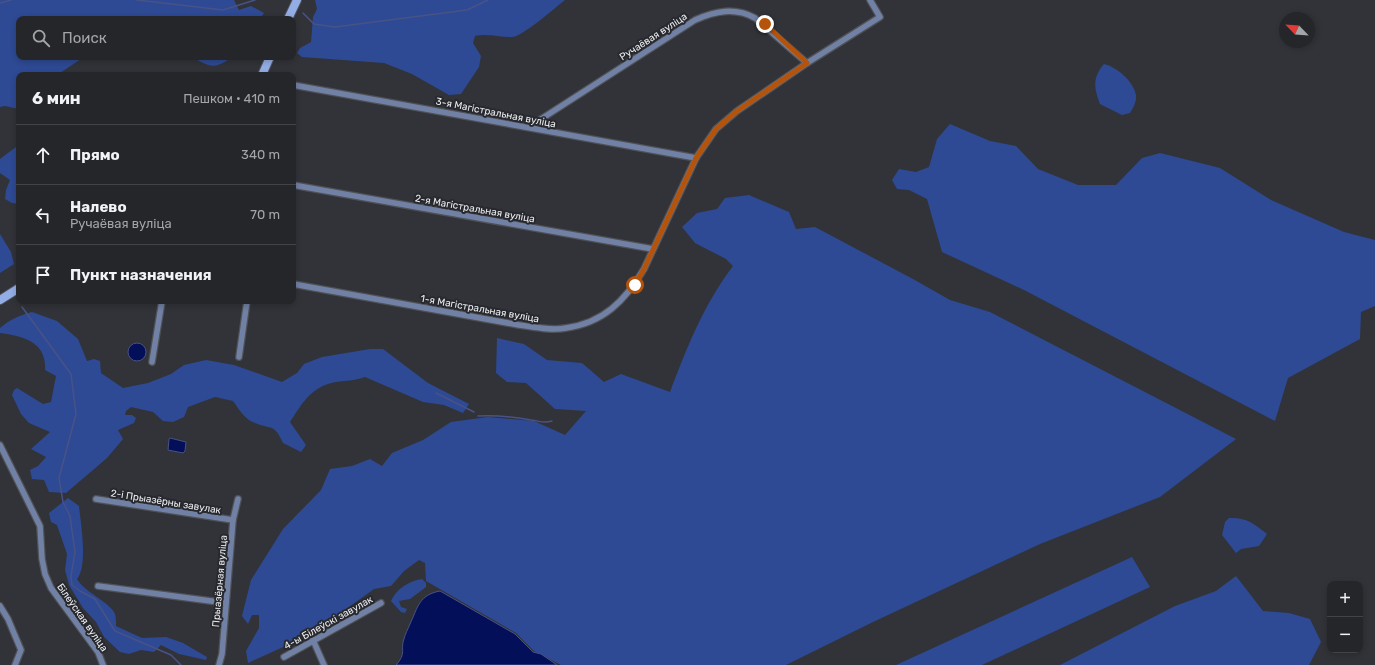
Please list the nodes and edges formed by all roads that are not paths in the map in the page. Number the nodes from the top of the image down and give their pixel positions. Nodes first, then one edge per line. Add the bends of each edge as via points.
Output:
1 (297, 0) edge
2 (870, 0) edge
3 (289, 16) edge
4 (269, 60) edge
5 (807, 63) junction
6 (263, 72) edge
7 (296, 86) edge
8 (532, 127) junction
9 (696, 158) junction
10 (296, 185) edge
11 (653, 249) junction
12 (296, 285) edge
13 (16, 290) edge
14 (0, 300) edge
15 (162, 304) edge
16 (247, 304) edge
17 (239, 357) dead end
18 (152, 362) dead end
19 (0, 445) edge
20 (96, 499) dead end
21 (238, 499) dead end
22 (233, 520) junction
23 (98, 586) dead end
24 (226, 603) junction
25 (381, 603) dead end
26 (0, 606) edge
27 (314, 640) junction
28 (284, 657) dead end
29 (15, 665) edge
30 (103, 665) edge
31 (219, 665) edge
32 (324, 665) edge

1 - 3 street
2 - 5 street, 1-я Магістральная вуліца via 880,17
4 - 6 street
5 - 8 street, Ручаёвая вуліца via 746,13 710,13 695,20
5 - 9 street, 1-я Магістральная вуліца via 737,111 716,129
7 - 8 street, 3-я Магістральная вуліца
8 - 9 street, 3-я Магістральная вуліца
9 - 11 street, 1-я Магістральная вуліца
10 - 11 street, 2-я Магістральная вуліца
11 - 12 street, 1-я Магістральная вуліца via 644,269 624,300 598,317 565,328 519,325
13 - 14 street
15 - 18 street
16 - 17 street
19 - 30 street, Білеўская вуліца via 40,526 42,559 51,588 98,652
20 - 22 street, 2-і Прыазёрны завулак
21 - 22 street, Прыазёрная вуліца
22 - 24 street, Прыазёрная вуліца
23 - 24 street
24 - 31 street, Прыазёрная вуліца
25 - 27 street, 4-ы Білеўскі завулак
26 - 29 street via 21,650
27 - 28 street, 4-ы Білеўскі завулак
27 - 32 street

